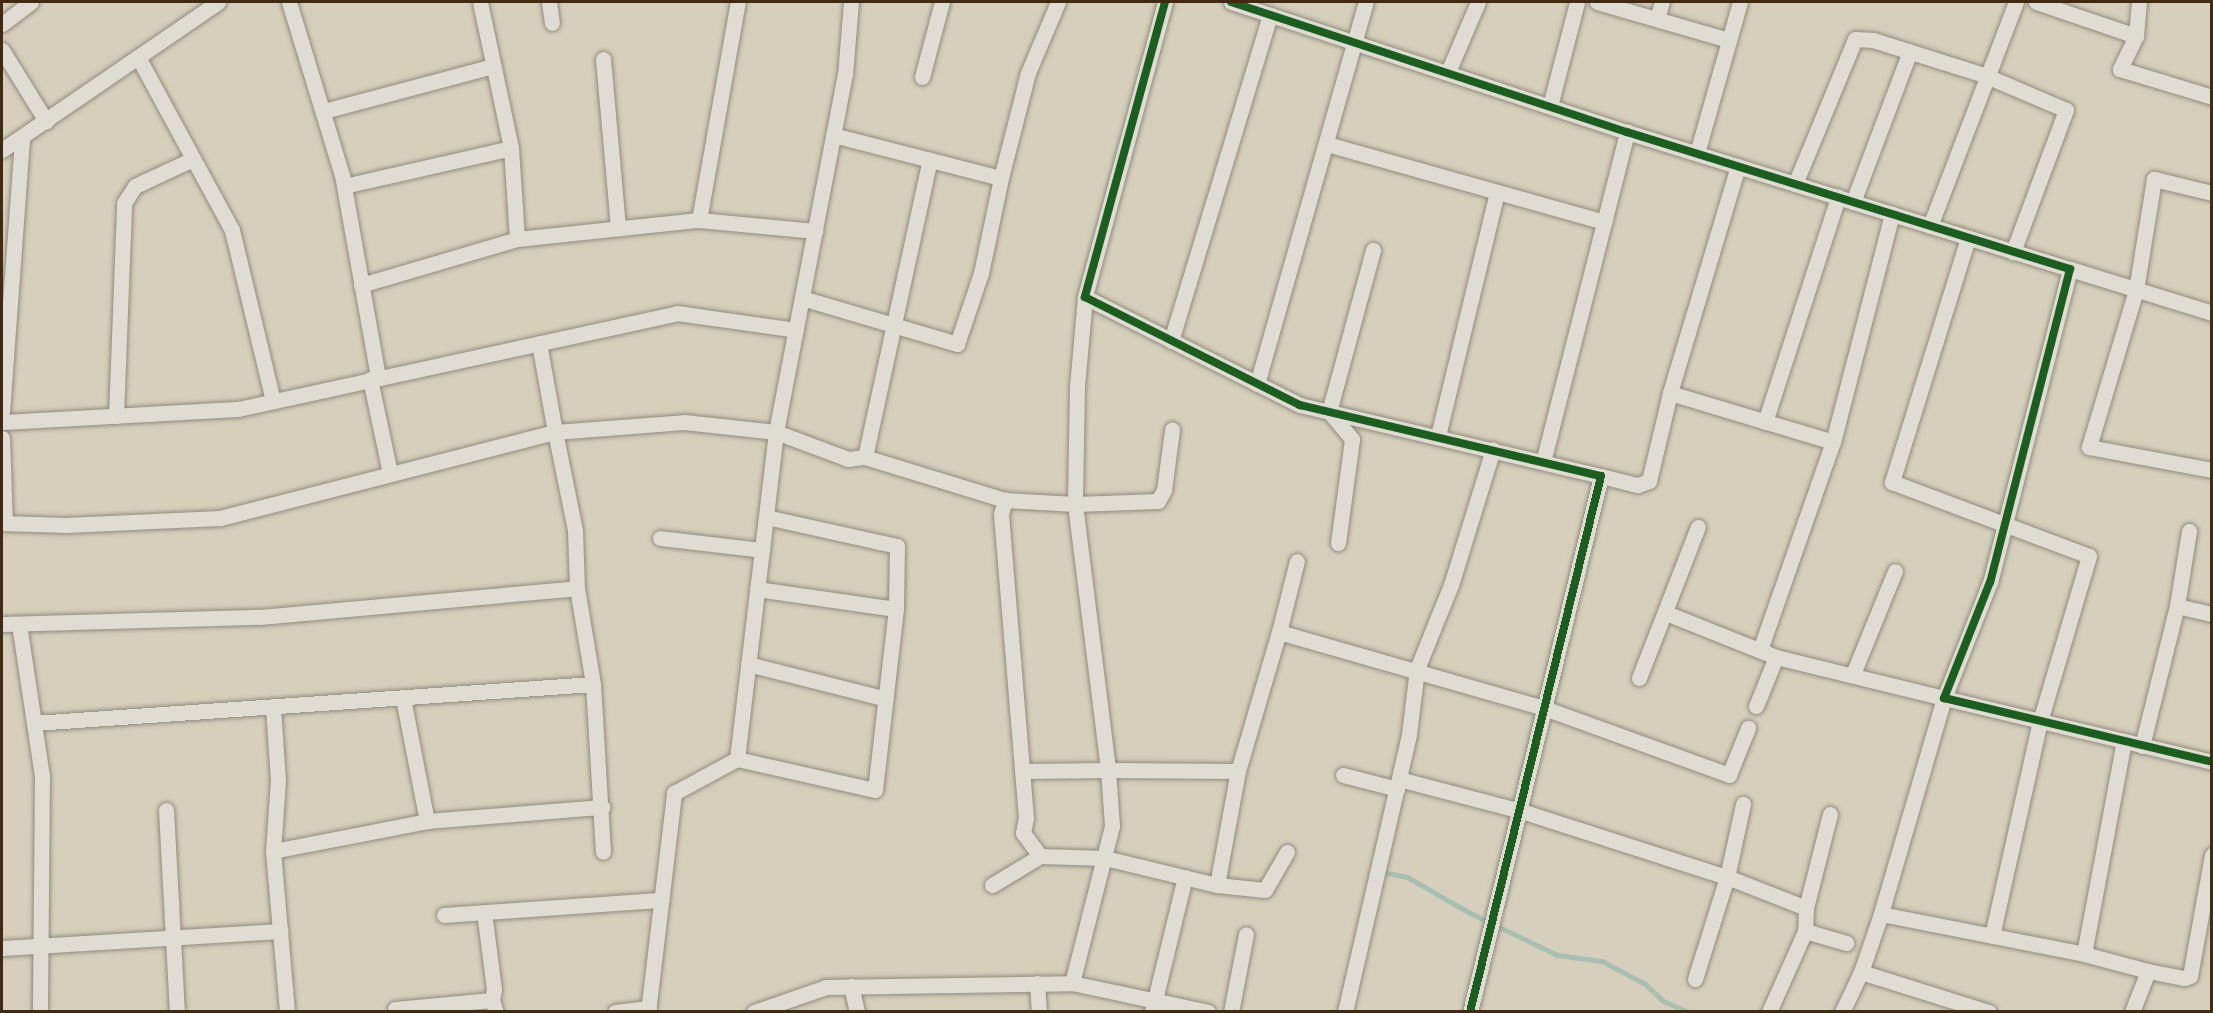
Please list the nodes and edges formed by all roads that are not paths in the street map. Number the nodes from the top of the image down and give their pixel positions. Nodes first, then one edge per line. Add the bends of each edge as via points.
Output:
1 (31, 2) edge
2 (218, 2) edge
3 (289, 2) edge
4 (480, 2) edge
5 (549, 2) edge
6 (738, 2) edge
7 (851, 2) edge
8 (942, 2) edge
9 (1058, 2) edge
10 (1166, 2) edge
11 (1366, 2) edge
12 (1478, 2) edge
13 (1577, 2) edge
14 (1597, 2) edge
15 (1662, 2) edge
16 (1740, 2) edge
17 (2016, 2) edge
18 (2036, 2) edge
19 (2139, 2) edge
20 (1240, 3) edge
21 (1269, 15) junction
22 (1657, 19) junction
23 (552, 23) dead end
24 (2, 24) edge
25 (2136, 36) junction
26 (1729, 40) junction
27 (1356, 43) junction
28 (2, 50) edge
29 (1910, 51) junction
30 (138, 57) junction
31 (603, 59) dead end
32 (494, 66) junction
33 (1448, 72) junction
34 (922, 77) dead end
35 (1987, 77) junction
36 (2211, 97) edge
37 (1550, 106) junction
38 (324, 111) junction
39 (46, 121) junction
40 (1627, 132) junction
41 (833, 135) junction
42 (22, 137) junction
43 (1327, 144) junction
44 (511, 148) junction
45 (2, 150) edge
46 (1697, 153) junction
47 (193, 159) junction
48 (930, 160) junction
49 (1738, 166) junction
50 (1001, 178) junction
51 (1795, 184) junction
52 (344, 186) junction
53 (1497, 192) junction
54 (2211, 193) edge
55 (1838, 197) junction
56 (1853, 202) junction
57 (1892, 214) junction
58 (699, 220) junction
59 (1604, 222) junction
60 (1930, 226) junction
61 (618, 228) junction
62 (815, 231) junction
63 (1968, 238) junction
64 (517, 239) junction
65 (1373, 250) dead end
66 (2013, 252) junction
67 (2070, 270) junction
68 (361, 285) junction
69 (2136, 290) junction
70 (1085, 297) junction
71 (802, 298) junction
72 (2211, 313) edge
73 (896, 327) junction
74 (796, 330) junction
75 (1171, 340) junction
76 (539, 344) junction
77 (374, 378) junction
78 (1257, 384) junction
79 (1670, 393) junction
80 (273, 401) junction
81 (2, 412) edge
82 (1329, 412) junction
83 (116, 416) junction
84 (2, 422) edge
85 (1765, 422) junction
86 (1172, 430) dead end
87 (555, 432) junction
88 (776, 432) junction
89 (1437, 436) junction
90 (2, 438) edge
91 (1833, 442) junction
92 (1492, 449) junction
93 (865, 457) junction
94 (1543, 462) junction
95 (2211, 470) edge
96 (390, 472) junction
97 (1602, 476) junction
98 (1005, 500) junction
99 (1075, 504) junction
100 (766, 517) junction
101 (2004, 521) junction
102 (3, 523) edge
103 (1698, 527) dead end
104 (2188, 531) dead end
105 (660, 538) dead end
106 (1338, 543) dead end
107 (762, 550) junction
108 (1297, 561) dead end
109 (1895, 571) dead end
110 (577, 588) junction
111 (758, 589) junction
112 (2177, 606) junction
113 (896, 609) junction
114 (1666, 614) junction
115 (2211, 614) edge
116 (2, 624) edge
117 (19, 624) junction
118 (1279, 632) junction
119 (1760, 650) junction
120 (1776, 657) junction
121 (748, 664) junction
122 (1417, 669) junction
123 (1853, 674) junction
124 (1639, 678) dead end
125 (593, 684) junction
126 (403, 698) junction
127 (1944, 698) junction
128 (886, 699) junction
129 (273, 706) junction
130 (1756, 706) dead end
131 (1544, 708) junction
132 (2040, 721) junction
133 (34, 723) junction
134 (1748, 728) dead end
135 (2124, 741) junction
136 (2142, 746) junction
137 (737, 759) junction
138 (2211, 762) edge
139 (1108, 770) junction
140 (1022, 771) junction
141 (1238, 771) junction
142 (1343, 775) dead end
143 (1398, 784) junction
144 (1743, 804) dead end
145 (602, 807) junction
146 (166, 810) dead end
147 (1521, 811) junction
148 (1830, 814) dead end
149 (427, 821) junction
150 (273, 851) junction
151 (603, 852) dead end
152 (1287, 852) dead end
153 (2211, 855) edge
154 (1040, 856) junction
155 (1105, 858) junction
156 (1185, 877) junction
157 (1727, 877) junction
158 (992, 885) dead end
159 (1217, 885) junction
160 (661, 900) junction
161 (1806, 908) junction
162 (484, 912) junction
163 (1881, 914) junction
164 (444, 915) dead end
165 (280, 931) junction
166 (1805, 931) junction
167 (1246, 934) dead end
168 (1992, 936) junction
169 (170, 937) junction
170 (1846, 943) dead end
171 (41, 944) junction
172 (2, 948) edge
173 (2084, 954) junction
174 (2148, 971) junction
175 (1861, 972) junction
176 (1695, 979) dead end
177 (1037, 983) junction
178 (1072, 983) junction
179 (850, 986) junction
180 (494, 1006) edge
181 (1154, 1006) edge
182 (395, 1010) dead end
183 (649, 1010) edge
184 (40, 1011) edge
185 (177, 1011) edge
186 (287, 1011) edge
187 (615, 1011) edge
188 (754, 1011) edge
189 (857, 1011) edge
190 (1039, 1011) edge
191 (1208, 1011) edge
192 (1231, 1011) edge
193 (1345, 1011) edge
194 (1470, 1011) edge
195 (1769, 1011) edge
196 (1842, 1011) edge
197 (1989, 1011) edge
198 (2132, 1011) edge

1 - 24 street
2 - 30 street
3 - 38 street
4 - 32 street
5 - 23 street
6 - 58 street
7 - 41 street via 845,75
8 - 34 street
9 - 50 street via 1028,73
10 - 70 street
11 - 27 street
12 - 33 street
13 - 37 street
14 - 22 street
15 - 22 street
16 - 26 street
17 - 35 street
18 - 25 street
19 - 25 street
20 - 21 street
21 - 27 street
21 - 75 street
22 - 26 street
25 - 36 street via 2120,69
26 - 46 street
27 - 33 street
27 - 43 street
28 - 39 street
29 - 35 street
29 - 51 street via 1855,39
29 - 56 street
30 - 39 street
30 - 47 street
31 - 61 street
32 - 38 street
32 - 44 street
33 - 37 street
35 - 60 street
35 - 66 street via 2066,110
37 - 40 street
38 - 52 street
39 - 42 street
40 - 46 street
40 - 59 street
41 - 48 street
41 - 62 street
42 - 45 street
42 - 81 street
43 - 53 street
43 - 78 street
44 - 52 street
44 - 64 street
46 - 49 street
47 - 80 street via 232,230
47 - 83 street via 135,186 124,203
48 - 50 street
48 - 73 street
49 - 51 street
49 - 79 street
50 - 73 street via 981,273 957,344
51 - 55 street
52 - 68 street
53 - 59 street
53 - 89 street
54 - 69 street via 2154,179
55 - 56 street
55 - 85 street
56 - 57 street
57 - 60 street
57 - 91 street
58 - 61 street
58 - 62 street
59 - 94 street
60 - 63 street
61 - 64 street
62 - 71 street
63 - 66 street
63 - 101 street via 1892,482
64 - 68 street
65 - 82 street
66 - 67 street
67 - 69 street
67 - 101 street
68 - 77 street
69 - 72 street
69 - 95 street via 2089,447
70 - 75 street
70 - 99 street via 1077,386
71 - 73 street
71 - 74 street
73 - 93 street
74 - 76 street via 677,313
74 - 88 street
75 - 78 street
76 - 77 street
76 - 87 street
77 - 80 street
77 - 96 street
78 - 82 street via 1300,405
79 - 85 street
79 - 97 street via 1649,481 1638,485
80 - 83 street via 238,409
82 - 89 street
82 - 106 street via 1352,439
83 - 84 street
85 - 91 street
86 - 99 street via 1164,490 1158,501
87 - 88 street via 684,422
87 - 96 street
87 - 110 street via 575,530
88 - 93 street via 848,459
88 - 100 street
89 - 92 street
90 - 102 street
91 - 119 street
92 - 94 street
92 - 122 street via 1451,585
93 - 98 street
94 - 97 street
96 - 102 street via 220,518 66,525
97 - 131 street
98 - 99 street
98 - 140 street via 1001,514
99 - 139 street
100 - 107 street
100 - 113 street via 897,546
101 - 127 street via 1990,582
101 - 132 street via 2089,556
103 - 114 street
104 - 112 street
105 - 107 street
107 - 111 street
108 - 118 street
109 - 123 street
110 - 117 street via 260,617
110 - 125 street
111 - 113 street
111 - 121 street
112 - 115 street
112 - 136 street
113 - 128 street
114 - 119 street
114 - 124 street
116 - 117 street
117 - 133 street
118 - 122 street
118 - 141 street
119 - 120 street
120 - 123 street
120 - 130 street
121 - 128 street
121 - 137 street
122 - 131 street
122 - 143 street
123 - 127 street
125 - 126 street
125 - 145 street
126 - 129 street
126 - 149 street
127 - 132 street
127 - 163 street
128 - 137 street via 875,790
129 - 133 street
129 - 150 street via 278,780
131 - 134 street via 1729,775
131 - 147 street
132 - 135 street
132 - 168 street
133 - 171 street via 42,776
135 - 136 street
135 - 173 street
136 - 138 street
137 - 160 street via 674,793
139 - 140 street
139 - 141 street
139 - 155 street via 1112,826
140 - 154 street via 1026,818 1023,833
141 - 159 street
142 - 143 street
143 - 147 street
143 - 193 street
144 - 157 street
145 - 149 street
145 - 151 street
146 - 169 street
147 - 157 street
147 - 194 street
148 - 161 street
149 - 150 street
150 - 165 street
152 - 159 street via 1265,890
153 - 174 street via 2190,976
154 - 155 street
154 - 158 street
155 - 156 street
155 - 178 street
156 - 159 street
156 - 181 street
157 - 161 street
157 - 176 street
160 - 162 street
160 - 183 street
161 - 166 street
162 - 164 street
162 - 180 street
163 - 168 street
163 - 175 street
165 - 169 street
165 - 186 street
166 - 170 street
166 - 195 street
167 - 192 street
168 - 173 street
169 - 171 street
169 - 185 street
171 - 172 street
171 - 184 street
173 - 174 street
174 - 198 street
175 - 196 street
175 - 197 street
177 - 178 street
177 - 179 street
177 - 190 street
178 - 181 street
179 - 188 street via 826,987
179 - 189 street
180 - 182 street
181 - 191 street
183 - 187 street

